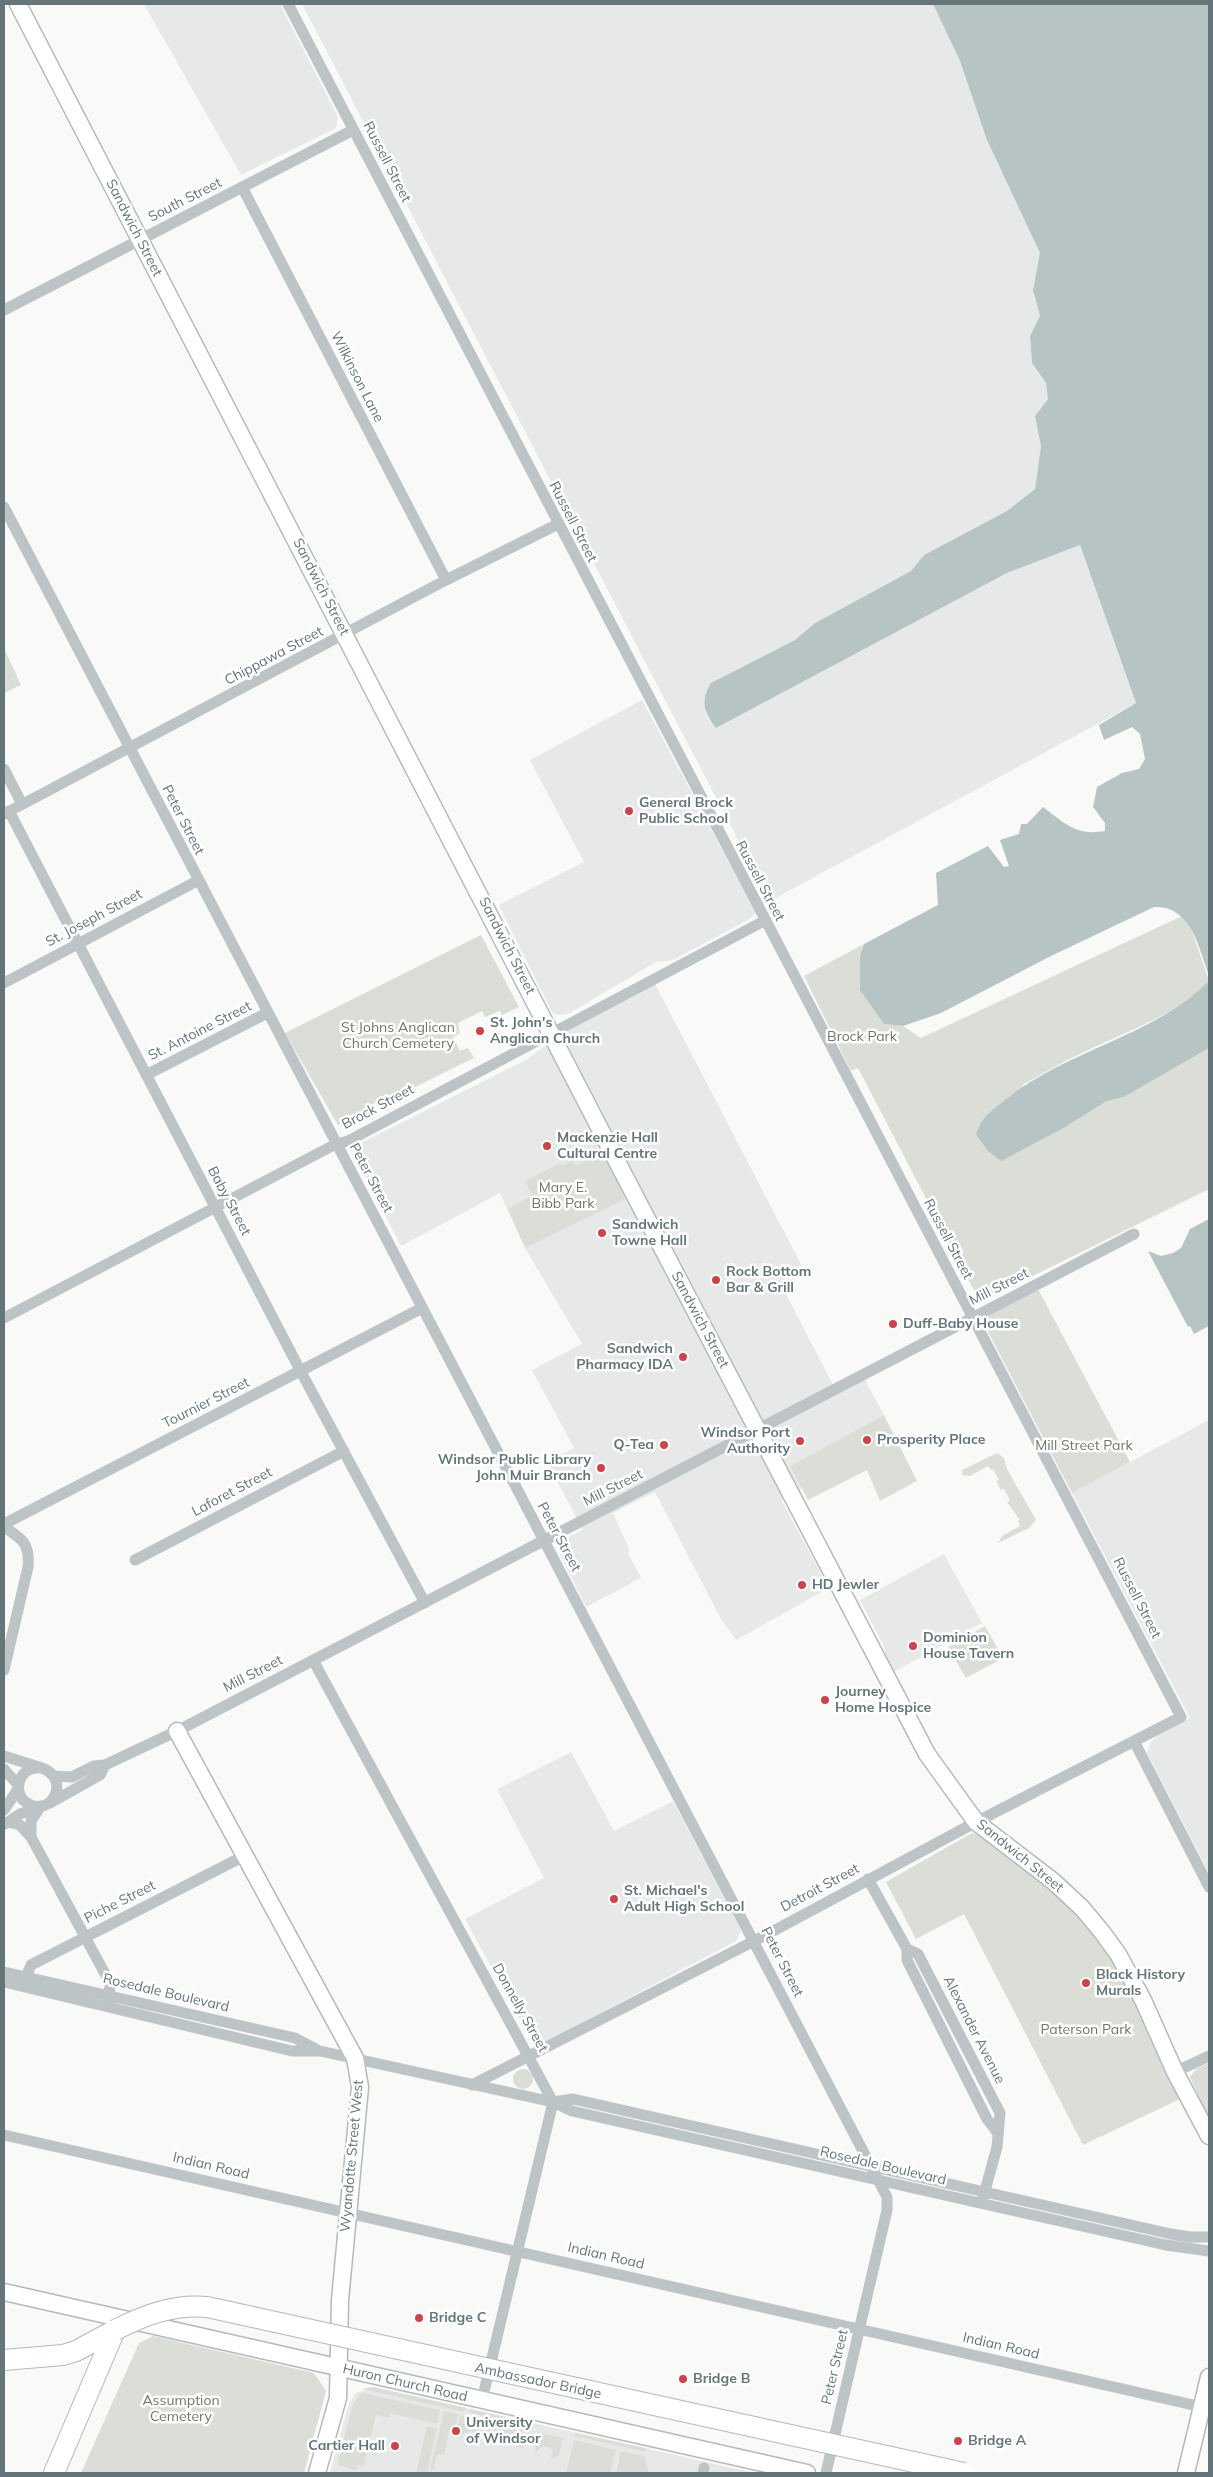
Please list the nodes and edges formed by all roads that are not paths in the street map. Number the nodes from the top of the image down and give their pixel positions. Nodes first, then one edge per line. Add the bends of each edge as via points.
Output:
1 (18, 4) edge
2 (288, 4) edge
3 (353, 130) junction
4 (242, 187) junction
5 (140, 240) junction
6 (4, 310) edge
7 (4, 507) edge
8 (558, 524) junction
9 (446, 580) junction
10 (345, 635) junction
11 (129, 748) junction
12 (4, 769) edge
13 (22, 804) junction
14 (6, 812) edge
15 (197, 881) junction
16 (764, 921) junction
17 (78, 944) junction
18 (4, 983) edge
19 (267, 1013) junction
20 (552, 1032) junction
21 (146, 1075) junction
22 (336, 1144) junction
23 (215, 1207) junction
24 (1134, 1234) dead end
25 (422, 1308) junction
26 (972, 1317) junction
27 (4, 1318) edge
28 (300, 1370) junction
29 (758, 1431) junction
30 (344, 1451) junction
31 (4, 1526) edge
32 (544, 1541) junction
33 (135, 1560) dead end
34 (425, 1602) junction
35 (313, 1660) junction
36 (4, 1670) edge
37 (1181, 1717) joint
38 (176, 1731) junction
39 (1134, 1741) junction
40 (4, 1756) edge
41 (105, 1766) junction
42 (42, 1768) junction
43 (4, 1769) edge
44 (54, 1776) junction
45 (18, 1787) junction
46 (44, 1805) junction
47 (4, 1810) edge
48 (976, 1822) junction
49 (6, 1823) edge
50 (31, 1837) junction
51 (244, 1856) junction
52 (868, 1879) junction
53 (1209, 1887) edge
54 (85, 1937) junction
55 (754, 1940) junction
56 (4, 1972) edge
57 (4, 1982) edge
58 (24, 1982) junction
59 (110, 2001) junction
60 (529, 2056) junction
61 (1209, 2056) edge
62 (354, 2058) junction
63 (1175, 2072) junction
64 (472, 2085) junction
65 (553, 2102) junction
66 (4, 2134) edge
67 (1209, 2136) edge
68 (871, 2166) junction
69 (878, 2180) junction
70 (983, 2198) junction
71 (348, 2213) junction
72 (1209, 2237) edge
73 (517, 2251) junction
74 (1209, 2251) edge
75 (4, 2292) edge
76 (859, 2329) junction
77 (115, 2330) junction
78 (4, 2360) edge
79 (339, 2368) junction
80 (1209, 2377) edge
81 (482, 2400) junction
82 (1202, 2407) junction
83 (54, 2473) edge
84 (317, 2473) edge
85 (807, 2473) edge
86 (826, 2473) edge
87 (964, 2473) edge
88 (1186, 2473) edge

1 - 5 main road, Sandwich Street
2 - 3 street, Russell Street
3 - 4 street, South Street
3 - 8 street, Russell Street
4 - 5 street, South Street
4 - 9 street, Wilkinson Lane
5 - 6 street, South Street
5 - 10 main road, Sandwich Street
7 - 11 street, Peter Street
8 - 9 street, Chippawa Street
8 - 16 street, Russell Street
9 - 10 street, Chippawa Street
10 - 11 street, Chippawa Street
10 - 20 main road, Sandwich Street
11 - 13 street, Chippawa Street
11 - 15 street, Peter Street
12 - 13 street
13 - 14 street, Chippawa Street
14 - 17 street, Baby Street
15 - 17 street, St. Joseph Street
15 - 19 street, Peter Street
16 - 20 street, Brock Street
16 - 26 street, Russell Street
17 - 18 street, St. Joseph Street
17 - 21 street, Baby Street
19 - 21 street, St. Antoine Street
19 - 22 street, Peter Street
20 - 22 street, Brock Street via 348,1141
20 - 29 main road, Sandwich Street
21 - 23 street, Baby Street
22 - 23 street, Brock Street
22 - 25 street, Peter Street
23 - 27 street, Brock Street
23 - 28 street, Baby Street
24 - 26 street, Mill Street
25 - 28 street, Tournier Street
25 - 32 street, Peter Street
26 - 29 street, Mill Street
26 - 37 street, Russell Street
28 - 30 street, Baby Street
28 - 31 street, Tournier Street
29 - 32 street, Mill Street
29 - 48 main road, Sandwich Street via 927,1754
30 - 33 street, Laforet Street
30 - 34 street, Baby Street
31 - 36 street via 20,1537 30,1551
32 - 34 street, Mill Street
32 - 55 street, Peter Street
34 - 35 street, Mill Street
35 - 38 street, Mill Street
35 - 60 street, Donnelly Street
37 - 39 street, Detroit Street
38 - 41 street, Mill Street
38 - 51 main road, Wyandotte Street West
39 - 48 street, Detroit Street
39 - 53 street
40 - 42 street
41 - 44 street, Mill Street via 94,1766 72,1777
41 - 46 street, Mill Street via 100,1774
42 - 44 street
42 - 45 street via 32,1768 24,1773
43 - 45 street
44 - 46 street via 57,1791
45 - 46 street via 26,1803
45 - 47 street
46 - 49 street, Mill Street
46 - 50 street via 32,1821
48 - 52 street, Detroit Street
48 - 63 main road, Sandwich Street via 1052,1881 1082,1908 1102,1932 1143,2000
49 - 50 street via 20,1825
50 - 54 street
51 - 54 street, Piche Street
51 - 62 main road, Wyandotte Street West
52 - 55 street, Detroit Street
52 - 70 street, Alexander Avenue via 907,1949 918,1954 1000,2113 997,2148
54 - 58 street, Piche Street via 31,1965
54 - 59 street via 110,1984
55 - 60 street, Detroit Street
55 - 68 street, Peter Street
56 - 58 street, Rosedale Boulevard
57 - 58 street, Rosedale Boulevard
58 - 59 street, Rosedale Boulevard
59 - 62 street, Rosedale Boulevard via 295,2038 320,2051
60 - 64 street, Detroit Street
60 - 65 street, Donnelly Street
61 - 63 street
62 - 64 street, Rosedale Boulevard
62 - 71 main road, Wyandotte Street West via 360,2087
63 - 67 main road, Sandwich Street
64 - 65 street, Rosedale Boulevard
65 - 68 street, Rosedale Boulevard via 573,2099
65 - 69 street, Rosedale Boulevard via 572,2111
65 - 73 street
66 - 71 street, Indian Road
68 - 69 street, Peter Street
68 - 70 street, Rosedale Boulevard
69 - 70 street, Rosedale Boulevard
69 - 76 street, Peter Street via 887,2197 887,2210
70 - 72 street, Rosedale Boulevard via 1171,2234
70 - 74 street, Rosedale Boulevard via 1166,2245
71 - 73 street, Indian Road
71 - 79 main road, Wyandotte Street West via 340,2300
73 - 76 street, Indian Road
73 - 81 street
75 - 79 main road, Huron Church Road
76 - 82 street, Indian Road
76 - 86 street, Peter Street
77 - 78 highway, Ambassador Bridge via 63,2355
77 - 83 highway
77 - 87 highway, Ambassador Bridge, bridge via 174,2307 214,2308
79 - 81 main road, Huron Church Road
79 - 84 main road, Wyandotte Street West via 338,2398
80 - 82 main road
81 - 85 main road, Huron Church Road
82 - 88 main road

